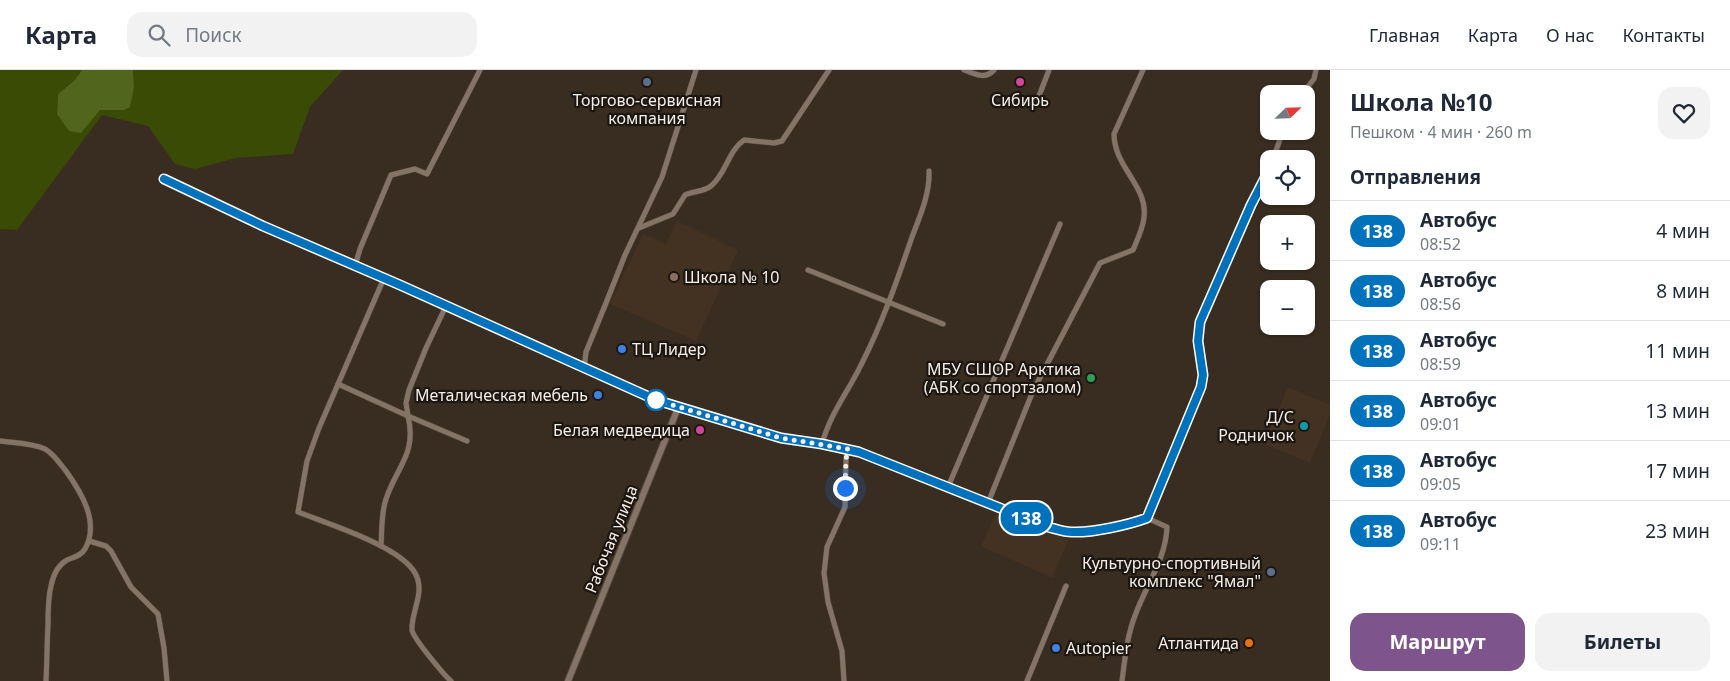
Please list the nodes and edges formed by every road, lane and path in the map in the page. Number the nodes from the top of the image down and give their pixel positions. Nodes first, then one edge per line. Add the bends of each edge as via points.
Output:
1 (480, 70) edge
2 (696, 70) edge
3 (829, 70) edge
4 (964, 70) edge
5 (994, 70) edge
6 (1049, 70) edge
7 (1144, 70) edge
8 (1316, 70) edge
9 (1309, 85) edge
10 (1039, 96) dead end
11 (929, 171) dead end
12 (164, 179) dead end
13 (1260, 186) edge
14 (1060, 224) dead end
15 (639, 228) junction
16 (355, 266) junction
17 (808, 270) dead end
18 (384, 278) junction
19 (889, 302) junction
20 (446, 306) junction
21 (943, 324) dead end
22 (584, 368) junction
23 (338, 384) junction
24 (678, 408) junction
25 (408, 416) junction
26 (0, 441) edge
27 (467, 441) dead end
28 (822, 444) junction
29 (848, 449) junction
30 (948, 487) junction
31 (988, 503) junction
32 (1147, 518) junction
33 (89, 541) junction
34 (381, 546) junction
35 (1066, 586) dead end
36 (46, 681) edge
37 (167, 681) edge
38 (451, 681) edge
39 (568, 681) edge
40 (844, 681) edge
41 (1027, 681) edge
42 (1122, 681) edge

1 - 16 street via 427,174 414,169 391,175
2 - 15 street via 662,177
3 - 15 street via 782,141 744,140 735,148 709,188 685,195 673,214
4 - 5 street via 988,76
6 - 10 street
7 - 31 street via 1114,134 1116,152 1144,207 1142,228 1133,250 1100,263 1033,391
8 - 9 street
11 - 19 street via 925,202
12 - 16 street
13 - 32 street via 1200,322 1201,387
14 - 30 street
15 - 22 street via 586,352
16 - 18 street
17 - 19 street
18 - 20 street
18 - 23 street
19 - 21 street
19 - 28 street via 861,365 828,423
20 - 22 street
20 - 25 street via 409,390
22 - 24 street
23 - 25 street
23 - 34 street via 307,461 298,512
24 - 28 street via 781,438
24 - 39 street, Рабочая улица
25 - 27 street
25 - 34 street via 411,428 408,455 386,500
26 - 33 street via 45,449 55,458 86,506
28 - 29 street
29 - 30 street
29 - 40 street via 845,507 827,546 824,573 828,602 842,651
30 - 31 street
31 - 32 street via 1048,527 1071,532 1113,527
32 - 42 street via 1167,527 1166,540 1163,555 1134,620
33 - 36 street via 83,552 60,566 51,586
33 - 37 street via 111,551 131,587 158,614
34 - 38 street via 415,573 419,587 412,632
35 - 41 street

